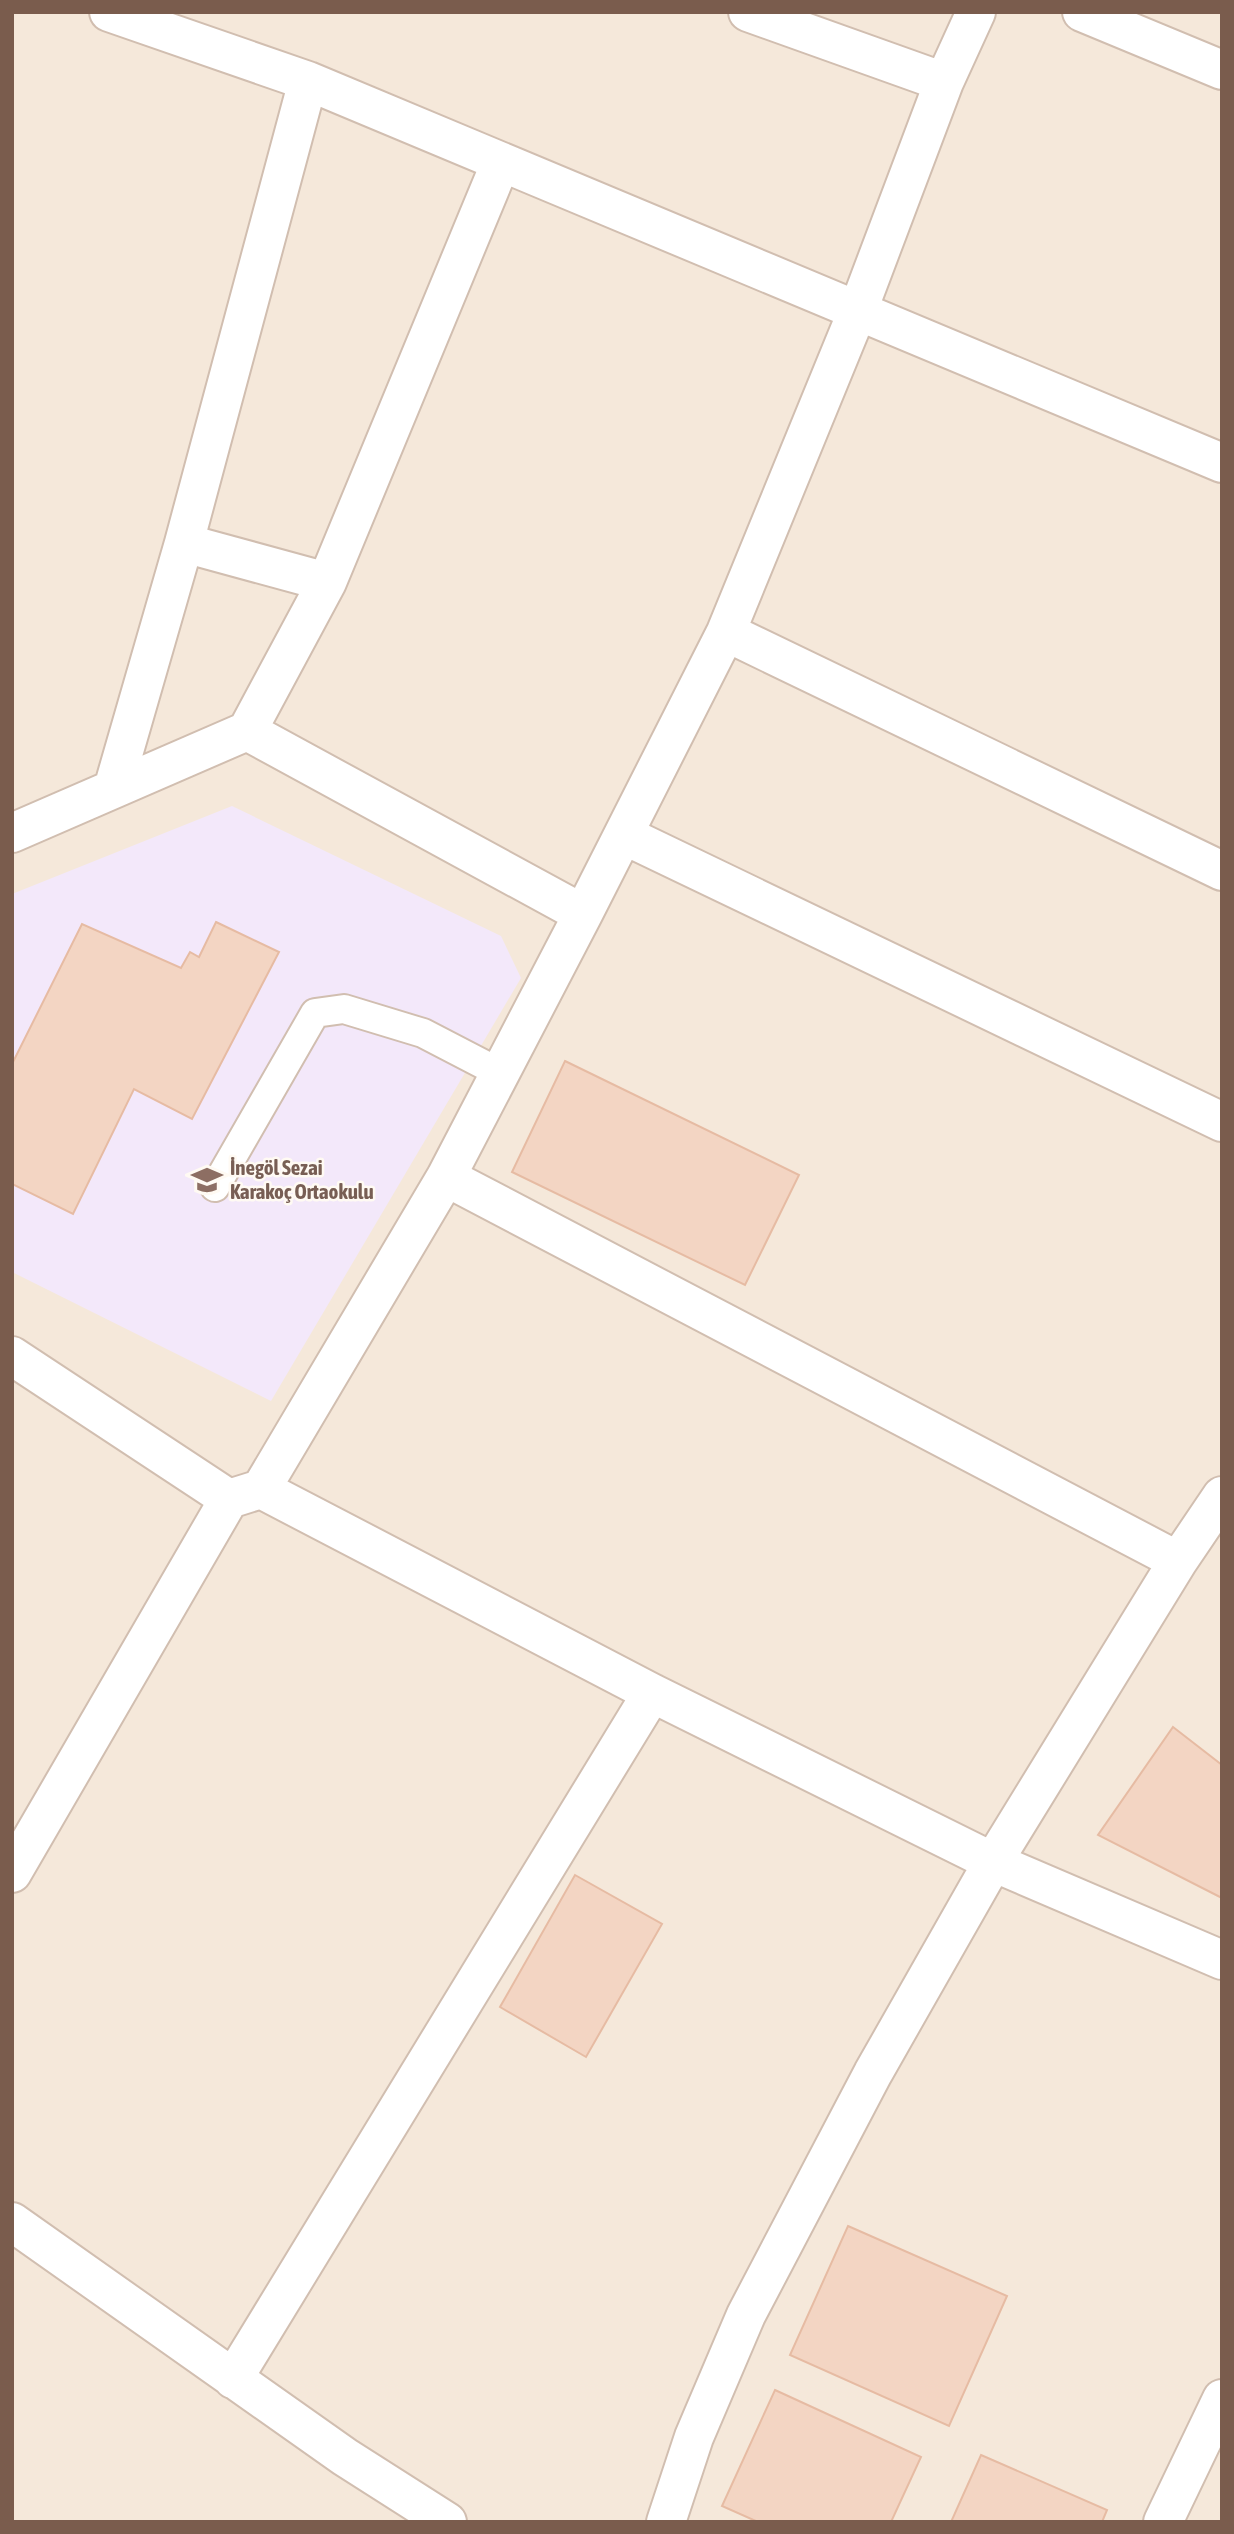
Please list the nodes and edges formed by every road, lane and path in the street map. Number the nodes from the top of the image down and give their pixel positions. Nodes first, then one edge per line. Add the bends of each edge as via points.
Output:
1 (109, 12) edge
2 (748, 12) edge
3 (976, 12) edge
4 (1082, 12) edge
5 (1222, 70) edge
6 (308, 81) junction
7 (944, 82) junction
8 (501, 162) junction
9 (858, 310) junction
10 (1222, 463) edge
11 (184, 543) junction
12 (327, 582) junction
13 (726, 632) junction
14 (247, 731) junction
15 (113, 789) junction
16 (12, 833) edge
17 (624, 835) junction
18 (1222, 871) edge
19 (583, 914) junction
20 (500, 1073) junction
21 (1222, 1122) edge
22 (446, 1177) junction
23 (215, 1187) dead end
24 (12, 1356) edge
25 (245, 1494) junction
26 (1222, 1496) edge
27 (1178, 1561) junction
28 (652, 1693) junction
29 (993, 1862) junction
30 (12, 1873) edge
31 (1222, 1960) edge
32 (12, 2222) edge
33 (233, 2379) junction
34 (1222, 2399) edge
35 (447, 2522) edge
36 (666, 2522) edge
37 (1163, 2522) edge

1 - 6 street
2 - 7 street
3 - 7 street
4 - 5 street
6 - 8 street
6 - 11 street
7 - 9 street
8 - 9 street
8 - 12 street
9 - 10 street
9 - 13 street
11 - 12 street
11 - 15 street
12 - 14 street
13 - 17 street
13 - 18 street
14 - 15 street
14 - 19 street
15 - 16 street
17 - 19 street
17 - 21 street
19 - 20 street
20 - 22 street
20 - 23 lane via 423,1033 344,1009 315,1013
22 - 25 street
22 - 27 street
24 - 25 street
25 - 28 street
25 - 30 street
26 - 27 street
27 - 29 street
28 - 29 street
28 - 33 street
29 - 31 street
29 - 36 street via 873,2073 746,2315 694,2437
32 - 33 street
33 - 35 street
34 - 37 street

